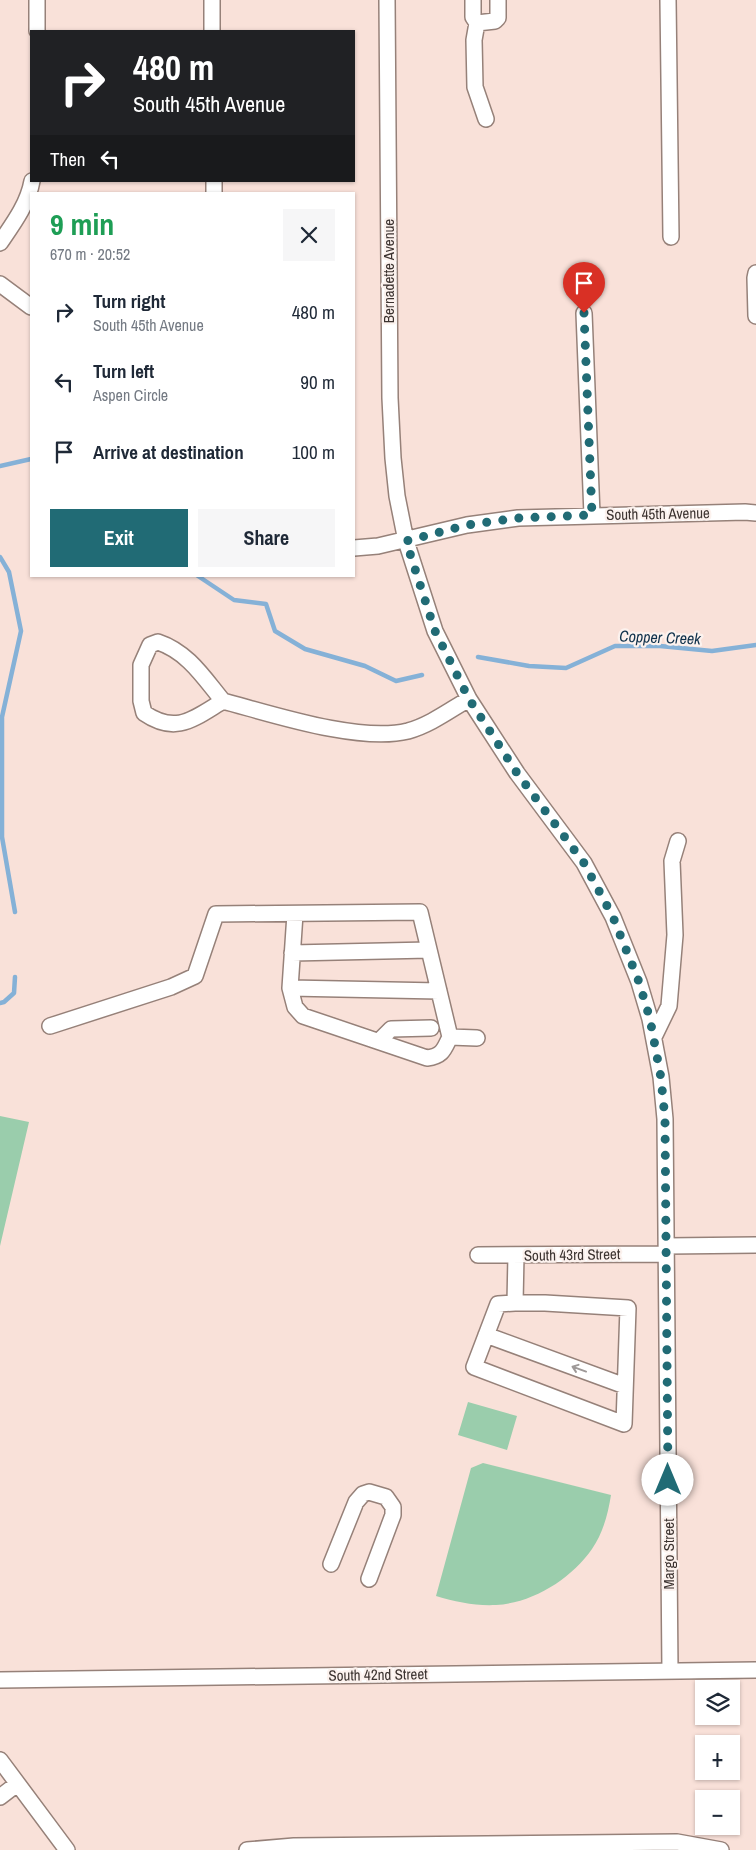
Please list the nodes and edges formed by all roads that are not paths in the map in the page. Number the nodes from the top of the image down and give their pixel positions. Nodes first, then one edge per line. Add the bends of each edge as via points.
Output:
1 (36, 0) edge
2 (212, 0) edge
3 (387, 0) edge
4 (473, 0) edge
5 (498, 0) edge
6 (668, 0) edge
7 (477, 23) junction
8 (37, 30) edge
9 (212, 30) edge
10 (486, 119) dead end
11 (32, 182) edge
12 (671, 237) dead end
13 (0, 243) edge
14 (756, 273) edge
15 (0, 284) edge
16 (30, 306) edge
17 (584, 313) dead end
18 (756, 316) edge
19 (756, 513) edge
20 (592, 515) junction
21 (406, 541) junction
22 (355, 548) edge
23 (469, 699) junction
24 (223, 701) junction
25 (678, 841) dead end
26 (295, 914) junction
27 (429, 950) junction
28 (292, 953) junction
29 (290, 988) junction
30 (439, 991) junction
31 (50, 1026) dead end
32 (431, 1028) dead end
33 (450, 1037) junction
34 (654, 1037) junction
35 (477, 1038) dead end
36 (379, 1042) junction
37 (756, 1245) edge
38 (666, 1250) junction
39 (478, 1255) dead end
40 (516, 1256) junction
41 (514, 1303) junction
42 (486, 1335) junction
43 (625, 1386) junction
44 (331, 1564) dead end
45 (369, 1579) dead end
46 (756, 1670) edge
47 (670, 1672) junction
48 (0, 1680) edge
49 (0, 1760) edge
50 (17, 1784) junction
51 (0, 1797) edge
52 (67, 1850) edge
53 (247, 1850) edge
54 (721, 1850) edge

1 - 8 street
2 - 9 street
3 - 21 street, Bernadette Avenue via 390,398 397,496
4 - 7 street via 473,17
5 - 7 street via 498,18
6 - 12 street
7 - 10 street via 474,40 476,87
11 - 13 street via 17,217
14 - 18 street
15 - 16 street
17 - 20 street
19 - 20 street, South 45th Avenue
20 - 21 street, South 45th Avenue via 518,518 467,525
21 - 22 street, South 45th Avenue
21 - 23 street, Margo Street via 435,631
23 - 24 street via 425,724 385,734 338,729
23 - 34 street, Margo Street via 517,773 584,863 613,917 639,982
24 - 24 street via 182,654 158,642 150,645 141,665 144,713 156,722 175,726
25 - 34 street via 672,861 675,935 669,1006
26 - 27 street via 420,912
26 - 28 street
26 - 31 street via 216,914 195,976 171,987
27 - 28 street
27 - 30 street
28 - 29 street
29 - 30 street
29 - 36 street via 295,1007 303,1016
30 - 33 street
32 - 36 street via 392,1029
33 - 35 street
33 - 36 street via 443,1051 436,1057 427,1058
34 - 38 street, Margo Street via 665,1119
37 - 38 street, South 43rd Street
38 - 40 street, South 43rd Street
38 - 47 street, Margo Street
39 - 40 street, South 43rd Street
40 - 41 street
41 - 42 street via 498,1304
41 - 43 street via 628,1308
43 -> 42 street
42 - 43 street via 474,1368 624,1424
44 - 45 street via 356,1502 369,1492 386,1497 393,1507 393,1515
46 - 47 street, South 42nd Street
47 - 48 street, South 42nd Street
49 - 50 street
50 - 51 street
50 - 52 street
53 - 54 street via 294,1846 677,1842

